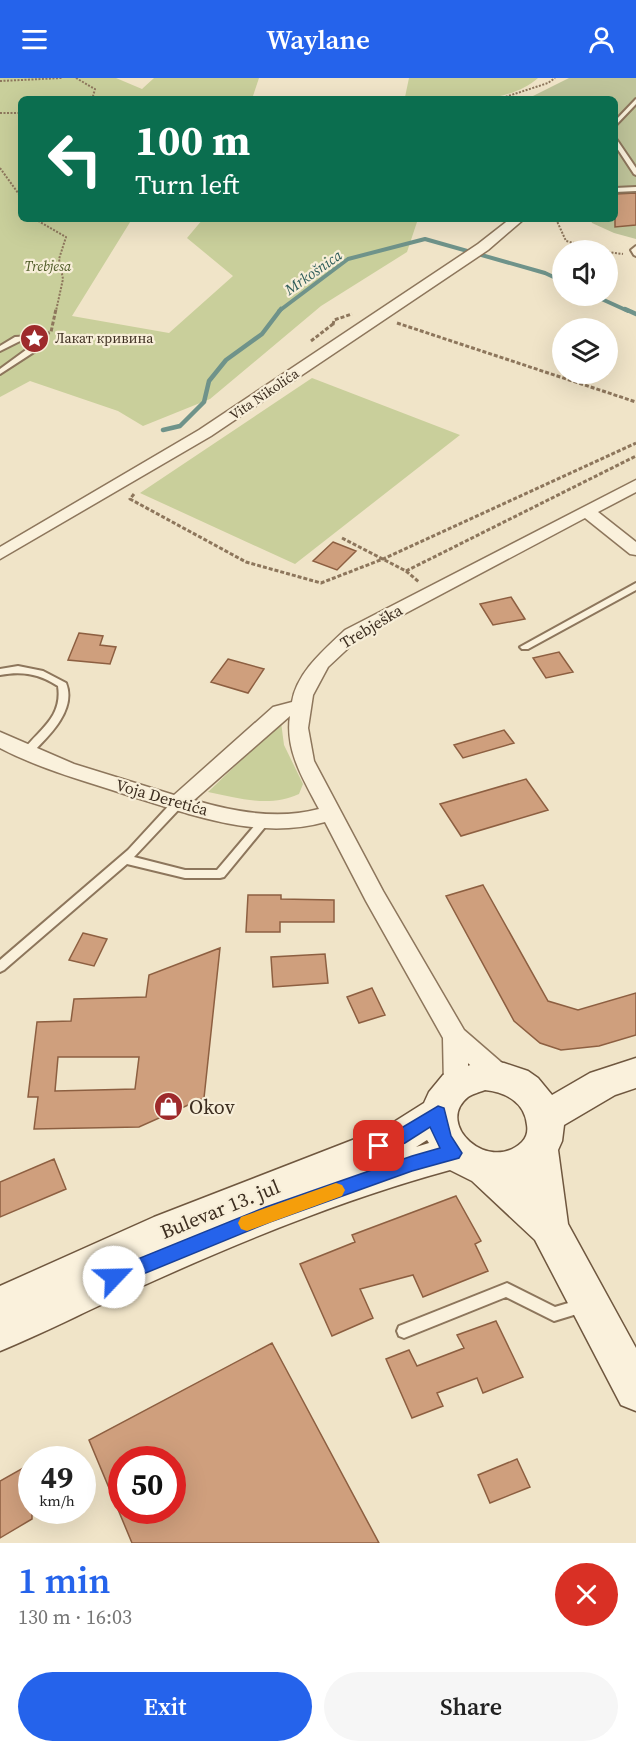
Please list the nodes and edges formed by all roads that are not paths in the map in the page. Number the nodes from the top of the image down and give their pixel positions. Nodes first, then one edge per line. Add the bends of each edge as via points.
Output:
1 (636, 101) edge
2 (618, 121) edge
3 (618, 146) edge
4 (636, 173) edge
5 (636, 189) edge
6 (618, 190) edge
7 (515, 222) edge
8 (636, 248) edge
9 (636, 254) edge
10 (0, 349) edge
11 (0, 372) edge
12 (636, 484) edge
13 (586, 511) junction
14 (636, 550) edge
15 (0, 554) edge
16 (636, 586) edge
17 (525, 647) dead end
18 (0, 672) edge
19 (300, 707) junction
20 (0, 739) edge
21 (27, 752) junction
22 (178, 803) junction
23 (331, 813) junction
24 (265, 821) junction
25 (125, 859) junction
26 (0, 967) edge
27 (454, 1037) junction
28 (636, 1073) edge
29 (447, 1099) junction
30 (528, 1108) junction
31 (468, 1160) junction
32 (549, 1227) junction
33 (591, 1302) junction
34 (0, 1306) edge
35 (0, 1331) edge
36 (404, 1331) dead end
37 (636, 1390) edge

1 - 2 lane
3 - 4 lane
5 - 6 lane
7 - 15 street, Vita Nikolića via 483,248 211,430
8 - 9 lane
10 - 11 lane via 18,339 34,339 34,348
12 - 13 street, Trebješka
13 - 14 street
13 - 19 street, Trebješka via 352,634 320,664
16 - 17 lane
18 - 21 lane via 19,668 44,673 63,685 65,699 51,728
19 - 22 street via 280,712
19 - 23 street, Trebješka via 299,739 304,760
20 - 21 street, Voja Deretića
21 - 22 street, Voja Deretića via 47,762
22 - 24 street, Voja Deretića
22 - 25 lane
23 - 24 street, Voja Deretića via 314,819
23 - 27 street, Trebješka
24 - 25 lane via 220,874 185,874
25 - 26 lane
27 - 29 street
27 - 30 street
28 - 30 main road
29 - 30 main road via 469,1078 484,1075
29 - 31 main road via 441,1134
29 - 34 main road, Bulevar 13. jul via 399,1138 168,1230
30 - 31 main road via 529,1159 516,1167 500,1169
30 - 32 main road
31 - 32 main road
31 - 35 main road, Bulevar 13. jul via 412,1163 211,1237
32 - 33 main road
33 - 36 lane via 554,1314 507,1290
33 - 37 main road

